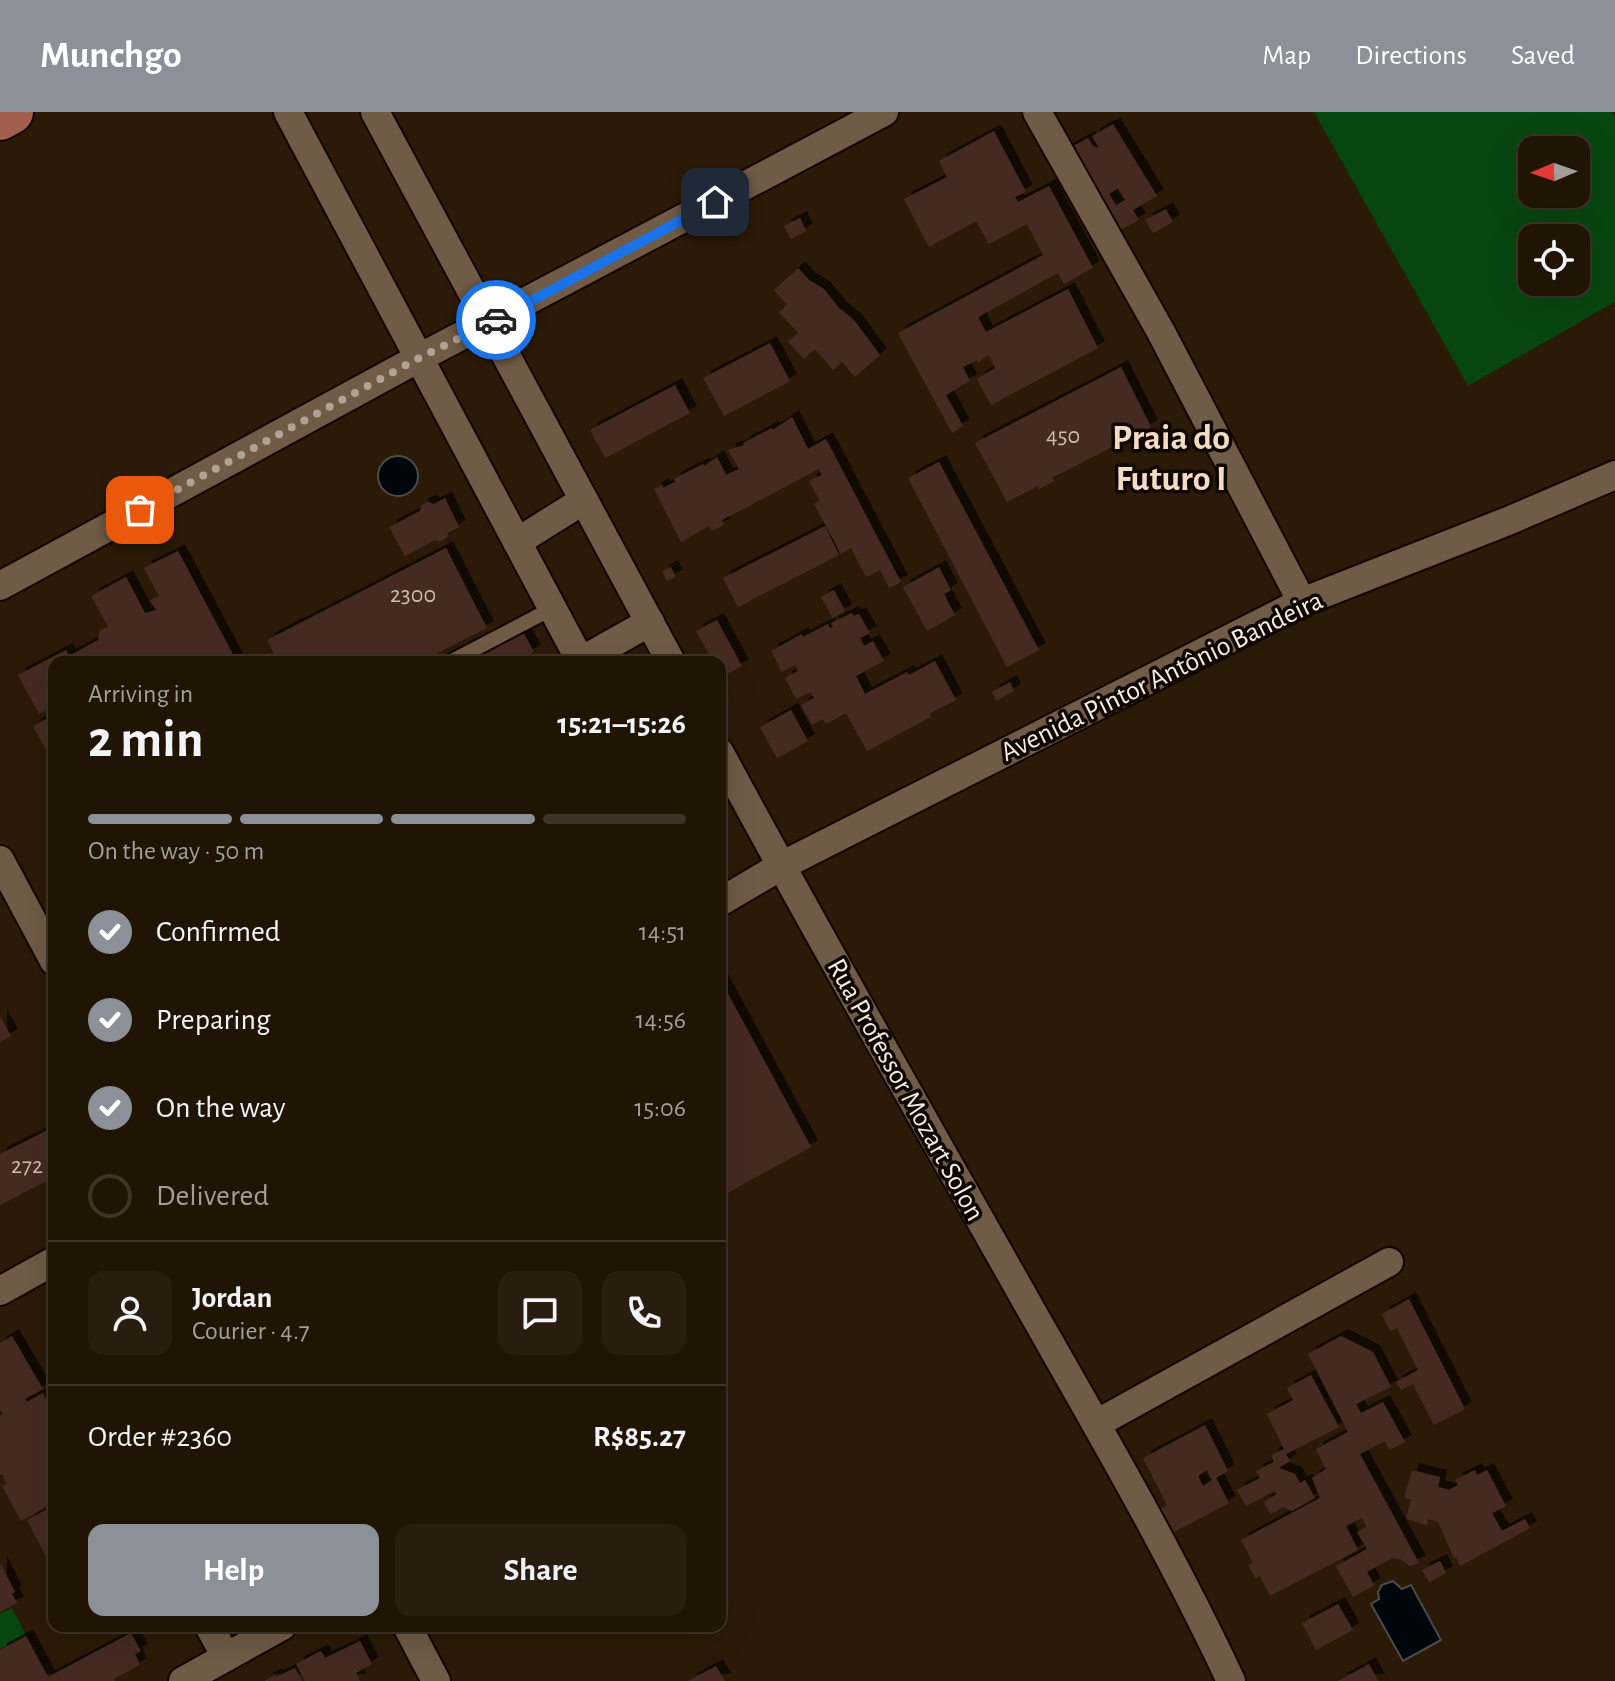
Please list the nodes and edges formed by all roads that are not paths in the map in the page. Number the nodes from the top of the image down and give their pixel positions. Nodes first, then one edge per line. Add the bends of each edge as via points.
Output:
1 (11, 112) edge
2 (288, 112) edge
3 (375, 112) edge
4 (884, 112) edge
5 (1037, 112) edge
6 (0, 118) edge
7 (490, 323) junction
8 (419, 358) junction
9 (1615, 475) edge
10 (584, 500) junction
11 (517, 542) junction
12 (0, 586) edge
13 (1302, 602) junction
14 (553, 608) junction
15 (650, 622) junction
16 (461, 656) edge
17 (578, 656) edge
18 (591, 656) edge
19 (668, 656) edge
20 (726, 764) edge
21 (0, 860) edge
22 (781, 866) junction
23 (726, 898) edge
24 (48, 950) edge
25 (1389, 1262) dead end
26 (48, 1264) edge
27 (0, 1291) edge
28 (1096, 1424) junction
29 (212, 1632) edge
30 (271, 1632) edge
31 (410, 1632) edge
32 (226, 1657) junction
33 (183, 1681) edge
34 (436, 1681) edge
35 (1231, 1681) edge

1 - 6 main road
2 - 8 street
3 - 7 street
4 - 7 street
5 - 13 street via 1161,332
7 - 8 street
7 - 10 street
8 - 11 street
8 - 12 street
9 - 13 street, Avenida Pintor Antônio Bandeira
10 - 11 street
10 - 15 street
11 - 14 street
13 - 22 street, Avenida Pintor Antônio Bandeira
14 - 16 lane
14 - 17 street
15 - 18 street
15 - 19 street
20 - 22 street, Rua Professor Mozart Solon
21 - 24 street
22 - 23 street, Avenida Pintor Antônio Bandeira
22 - 28 street, Rua Professor Mozart Solon
25 - 28 street
26 - 27 street
28 - 35 street, Rua Professor Mozart Solon
29 - 32 street
30 - 32 street
31 - 34 street
32 - 33 street

